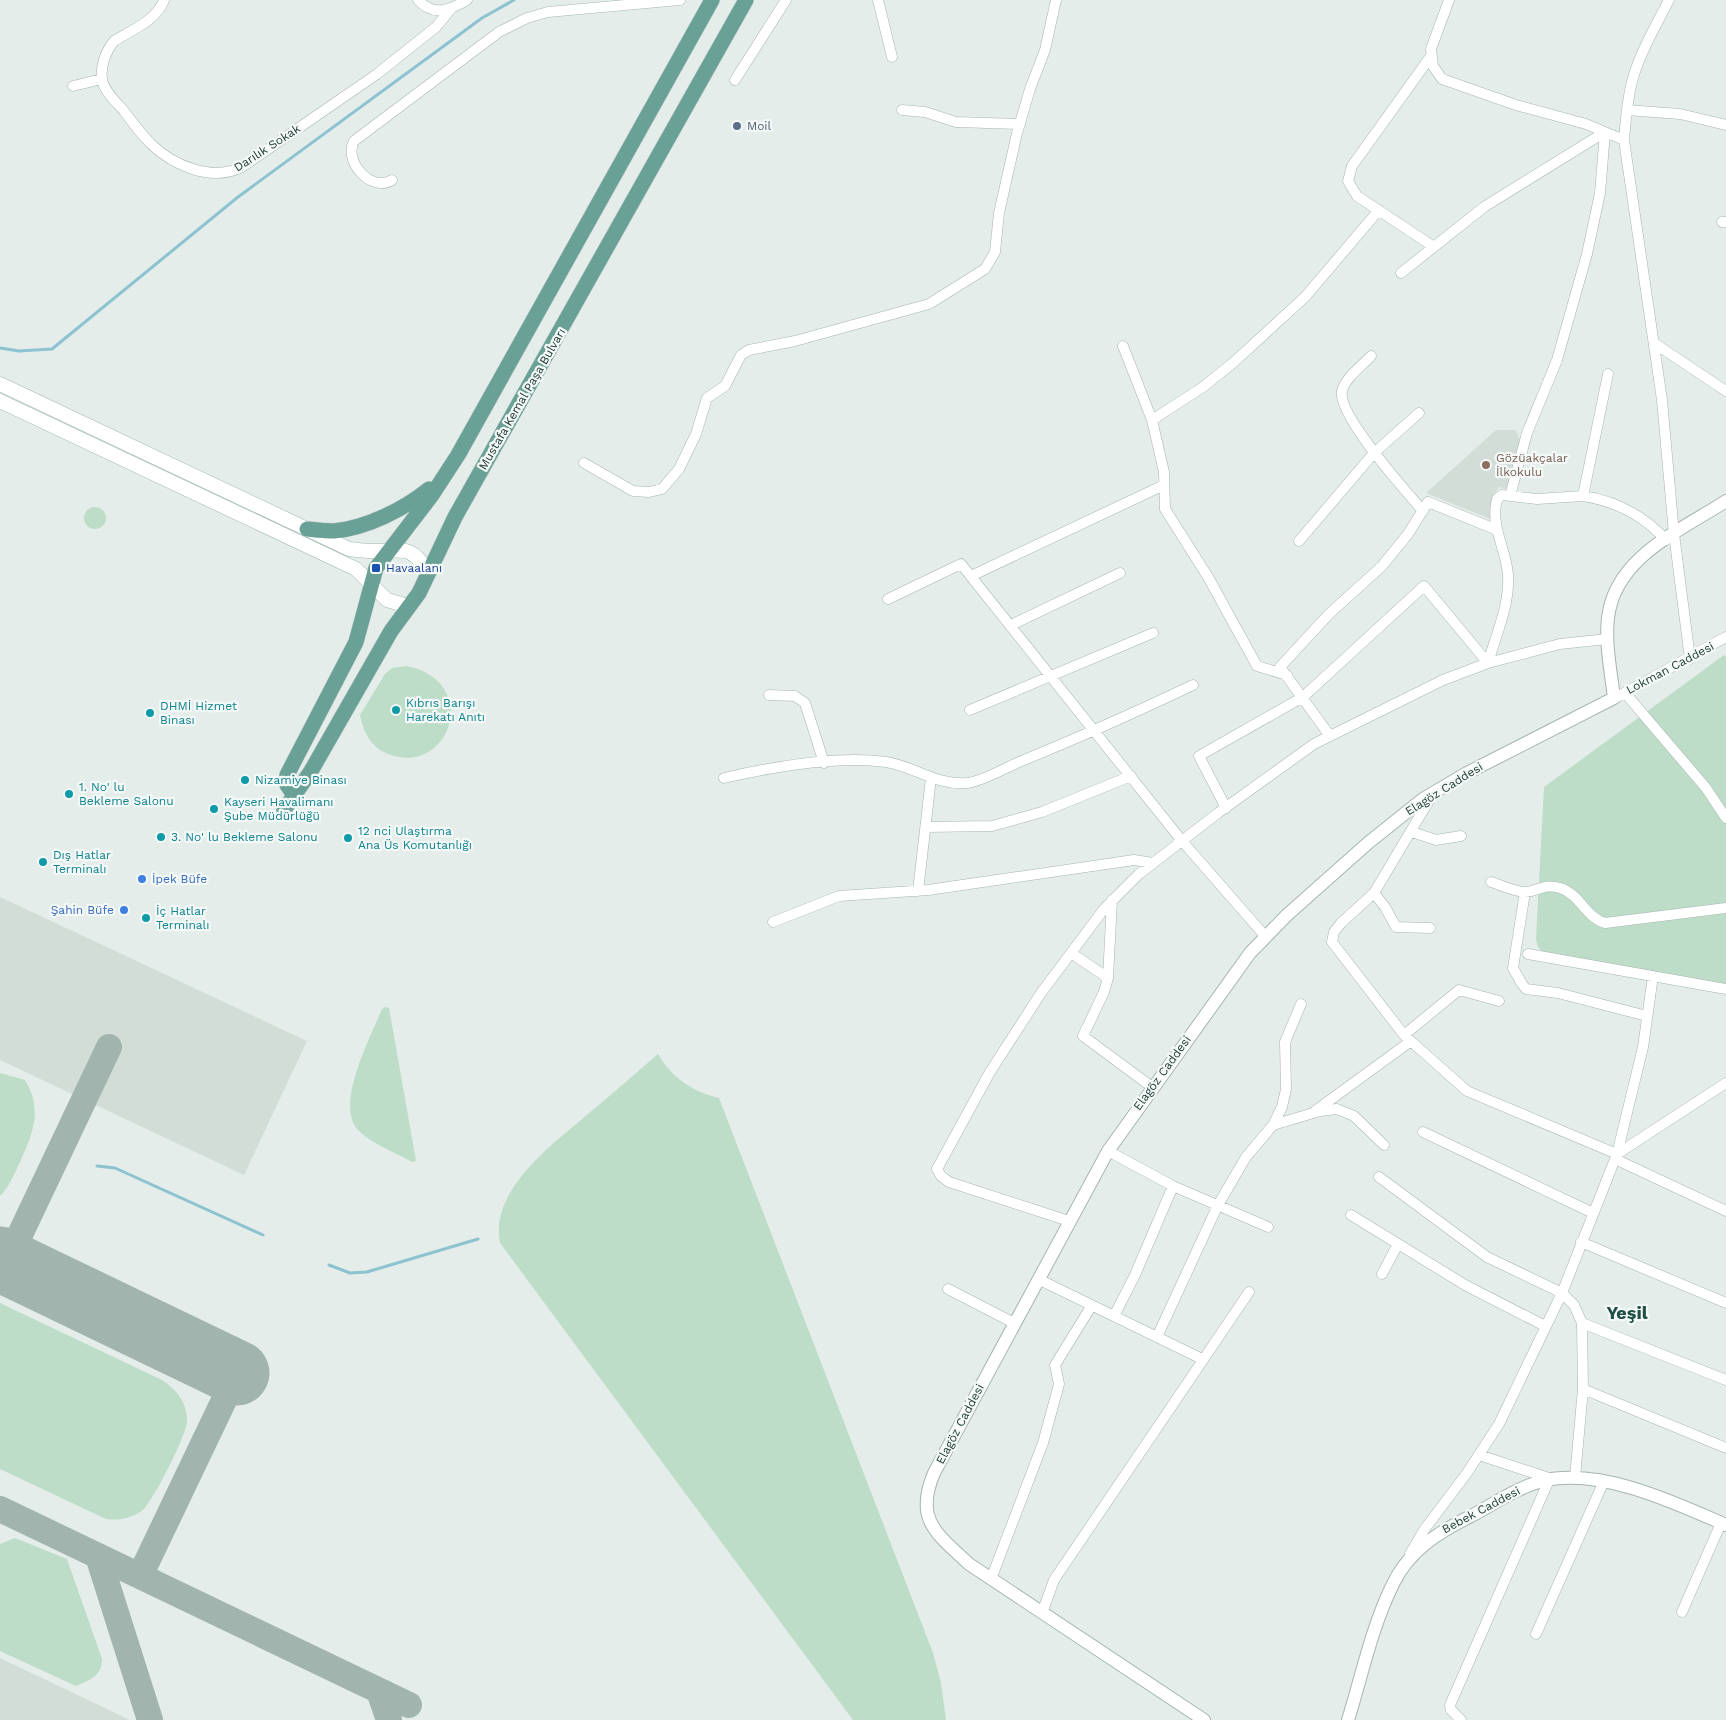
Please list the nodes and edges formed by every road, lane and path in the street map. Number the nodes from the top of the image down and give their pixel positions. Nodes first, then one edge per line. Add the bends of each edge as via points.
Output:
1 (164, 0) edge
2 (418, 0) edge
3 (467, 0) edge
4 (680, 0) edge
5 (712, 0) edge
6 (746, 0) edge
7 (786, 0) edge
8 (878, 0) edge
9 (1056, 0) edge
10 (1449, 0) edge
11 (1669, 0) edge
12 (450, 10) junction
13 (1431, 56) junction
14 (892, 57) dead end
15 (102, 79) junction
16 (735, 80) dead end
17 (73, 86) dead end
18 (902, 110) dead end
19 (1627, 110) junction
20 (1020, 124) junction
21 (1726, 125) edge
22 (1605, 132) junction
23 (1624, 140) junction
24 (392, 180) dead end
25 (1379, 210) junction
26 (1434, 247) junction
27 (1401, 273) dead end
28 (1654, 343) junction
29 (1123, 346) dead end
30 (1371, 356) dead end
31 (1608, 374) dead end
32 (0, 384) edge
33 (1726, 391) edge
34 (0, 402) edge
35 (1419, 413) dead end
36 (1152, 420) junction
37 (1374, 453) junction
38 (584, 463) dead end
39 (444, 477) junction
40 (1164, 485) junction
41 (1510, 496) junction
42 (1583, 496) junction
43 (1726, 501) edge
44 (1423, 511) junction
45 (307, 529) junction
46 (1495, 529) junction
47 (1670, 537) junction
48 (1299, 541) dead end
49 (391, 549) junction
50 (1120, 573) dead end
51 (429, 574) junction
52 (971, 576) junction
53 (372, 584) junction
54 (888, 599) dead end
55 (408, 606) junction
56 (1011, 625) junction
57 (1153, 633) dead end
58 (1726, 637) edge
59 (1607, 639) junction
60 (1690, 659) junction
61 (1488, 662) junction
62 (1287, 675) junction
63 (1052, 677) junction
64 (1193, 685) dead end
65 (769, 695) dead end
66 (1619, 696) junction
67 (1303, 697) junction
68 (970, 710) dead end
69 (1095, 731) junction
70 (1330, 736) junction
71 (824, 763) junction
72 (1131, 776) junction
73 (724, 778) dead end
74 (931, 778) junction
75 (1434, 792) junction
76 (296, 796) junction
77 (1226, 808) junction
78 (284, 810) dead end
79 (1726, 818) edge
80 (926, 827) junction
81 (1412, 832) junction
82 (1461, 836) dead end
83 (1182, 840) junction
84 (1153, 863) junction
85 (1491, 882) dead end
86 (918, 891) junction
87 (1525, 892) junction
88 (1374, 893) junction
89 (1112, 900) junction
90 (1726, 908) edge
91 (773, 922) dead end
92 (1430, 928) dead end
93 (1265, 936) junction
94 (1071, 953) junction
95 (1528, 954) dead end
96 (1653, 976) junction
97 (1108, 978) junction
98 (1726, 989) edge
99 (1499, 1001) dead end
100 (1301, 1004) dead end
101 (1647, 1016) junction
102 (1408, 1038) junction
103 (1726, 1083) edge
104 (1152, 1087) junction
105 (1312, 1113) junction
106 (1272, 1125) junction
107 (1422, 1132) dead end
108 (1384, 1145) dead end
109 (1108, 1151) junction
110 (1616, 1156) junction
111 (1379, 1177) dead end
112 (1173, 1186) junction
113 (1218, 1204) junction
114 (1726, 1211) edge
115 (1593, 1212) junction
116 (1352, 1215) dead end
117 (1069, 1221) junction
118 (1268, 1227) dead end
119 (1582, 1242) junction
120 (1398, 1244) junction
121 (1382, 1274) dead end
122 (1038, 1279) junction
123 (948, 1289) dead end
124 (1249, 1292) dead end
125 (1562, 1293) junction
126 (1726, 1303) edge
127 (1092, 1305) junction
128 (1114, 1316) junction
129 (1014, 1322) junction
130 (1582, 1323) junction
131 (1545, 1326) junction
132 (1157, 1337) junction
133 (1202, 1359) junction
134 (1726, 1380) edge
135 (1583, 1389) junction
136 (1726, 1448) edge
137 (1479, 1455) junction
138 (1575, 1477) junction
139 (1551, 1479) junction
140 (1604, 1481) junction
141 (1723, 1524) edge
142 (1405, 1564) junction
143 (991, 1578) junction
144 (1682, 1612) dead end
145 (1042, 1613) junction
146 (1536, 1634) dead end
147 (1204, 1720) edge
148 (1348, 1720) edge
149 (1460, 1720) edge

1 - 15 street via 152,17 110,46 104,57
2 - 12 street via 432,10
3 - 12 street, Darılık Sokak
4 - 24 street via 558,10 508,27 354,141 352,156 362,174 377,183
5 - 39 main road
6 - 51 main road, Mustafa Kemal Paşa Bulvarı via 455,517
7 - 16 street
8 - 14 street
9 - 20 street via 1045,50
10 - 13 street
11 - 19 street via 1639,61
12 - 15 street, Darılık Sokak via 436,27 377,74 242,167 224,173 200,171 173,159 151,144 108,93
13 - 22 street via 1436,71 1446,81
13 - 25 street via 1350,171 1348,181 1351,189
15 - 17 street
18 - 20 street via 926,112 956,122
19 - 21 street via 1680,114
19 - 23 street
20 - 38 street via 999,213 995,252 981,273 929,304 795,341 749,350 741,355 725,386 707,398 696,434 678,469 662,489 633,491
22 - 23 street
22 - 26 street via 1484,207
22 - 41 street via 1600,192 1587,254 1558,360 1527,433
23 - 28 street
25 - 26 street
25 - 36 street via 1305,297 1209,382
26 - 27 street
28 - 33 street
28 - 47 street
29 - 36 street
30 - 37 street via 1346,382 1341,396 1343,405
31 - 42 street
32 - 45 main road
34 - 53 main road via 356,569
35 - 37 street
36 - 40 street
37 - 44 street
37 - 48 street
39 - 45 main road via 415,501 368,523 335,531
39 - 49 main road
40 - 52 street
40 - 62 street via 1165,509 1257,666
41 - 42 street via 1537,499
41 - 46 street via 1502,495 1496,499
42 - 47 street via 1625,508
43 - 47 street
44 - 46 street via 1428,502
44 - 62 street via 1382,566 1329,614 1280,667
45 - 49 main road via 349,549
46 - 61 street via 1506,557 1508,588
47 - 59 street via 1640,556 1619,581 1609,608
47 - 60 street
49 - 51 main road via 413,554 422,561
49 - 53 main road via 376,568
50 - 56 street
51 - 55 main road, Mustafa Kemal Paşa Bulvarı
52 - 54 street via 961,564
52 - 56 street
53 - 55 main road via 387,600
53 - 76 main road via 356,642 287,775 287,786
55 - 76 main road, Mustafa Kemal Paşa Bulvarı
56 - 63 street
57 - 63 street
58 - 60 street, Lokman Caddesi
59 - 61 street via 1560,644
59 - 66 street
60 - 66 street, Lokman Caddesi
61 - 67 street via 1424,586
61 - 70 street via 1443,680
62 - 67 street
63 - 68 street
63 - 69 street
64 - 69 street
65 - 71 street via 795,696 805,703
66 - 75 street, Elagöz Caddesi via 1467,772
66 - 79 street via 1706,788
67 - 70 street
67 - 77 street via 1199,756
69 - 72 street
69 - 74 street via 968,783
70 - 77 street via 1298,755
71 - 73 street
71 - 74 street via 886,762
72 - 80 street via 1042,812 992,826
72 - 83 street
74 - 80 street
75 - 81 street
75 - 93 street, Elagöz Caddesi via 1386,827
76 - 78 main road, Mustafa Kemal Paşa Bulvarı
77 - 83 street
80 - 86 street
81 - 82 street via 1436,840
81 - 88 street
83 - 84 street
83 - 93 street
84 - 86 street via 1134,860
84 - 89 street
85 - 87 street
86 - 91 street via 839,896
87 - 90 street via 1544,886 1560,888 1573,895 1594,918 1612,923
87 - 101 street via 1513,968 1522,984 1526,988
88 - 92 street via 1396,927
88 - 102 street via 1341,923 1332,942
89 - 94 street
89 - 97 street
93 - 104 street, Elagöz Caddesi
94 - 97 street
94 - 117 street via 990,1072 937,1169 949,1182
95 - 96 street
96 - 98 street
96 - 101 street
97 - 104 street via 1083,1036
99 - 102 street via 1459,990
100 - 106 street via 1285,1042 1286,1089 1282,1107
101 - 110 street via 1643,1047
102 - 105 street
102 - 110 street via 1467,1091
103 - 110 street
104 - 109 street, Elagöz Caddesi
105 - 106 street
105 - 108 street via 1331,1109 1348,1113
106 - 113 street via 1246,1157
107 - 115 street
109 - 112 street
109 - 117 street, Elagöz Caddesi
110 - 114 street
110 - 115 street
111 - 125 street via 1487,1257
112 - 113 street
112 - 128 street
113 - 118 street
113 - 132 street
115 - 119 street
116 - 120 street
117 - 122 street, Elagöz Caddesi
119 - 125 street
119 - 126 street
120 - 121 street
120 - 131 street via 1465,1285
122 - 127 street
122 - 129 street, Elagöz Caddesi
123 - 129 street
124 - 133 street
125 - 130 street via 1578,1310
125 - 131 street
127 - 128 street
127 - 143 street via 1055,1365 1059,1384 1043,1443
128 - 132 street
129 - 143 street, Elagöz Caddesi via 934,1473 926,1500 928,1518 935,1532 969,1564
130 - 134 street
130 - 135 street
131 - 137 street via 1499,1424
132 - 133 street
133 - 145 street via 1054,1580
135 - 136 street
135 - 138 street
137 - 139 street
137 - 142 street via 1428,1524
138 - 139 street, Bebek Caddesi
138 - 140 street, Bebek Caddesi
139 - 142 street, Bebek Caddesi via 1521,1488 1441,1531
139 - 149 street via 1450,1705
140 - 141 street, Bebek Caddesi
140 - 146 street
141 - 144 street
142 - 148 street, Bebek Caddesi via 1392,1584
143 - 145 street, Elagöz Caddesi
145 - 147 street, Elagöz Caddesi

